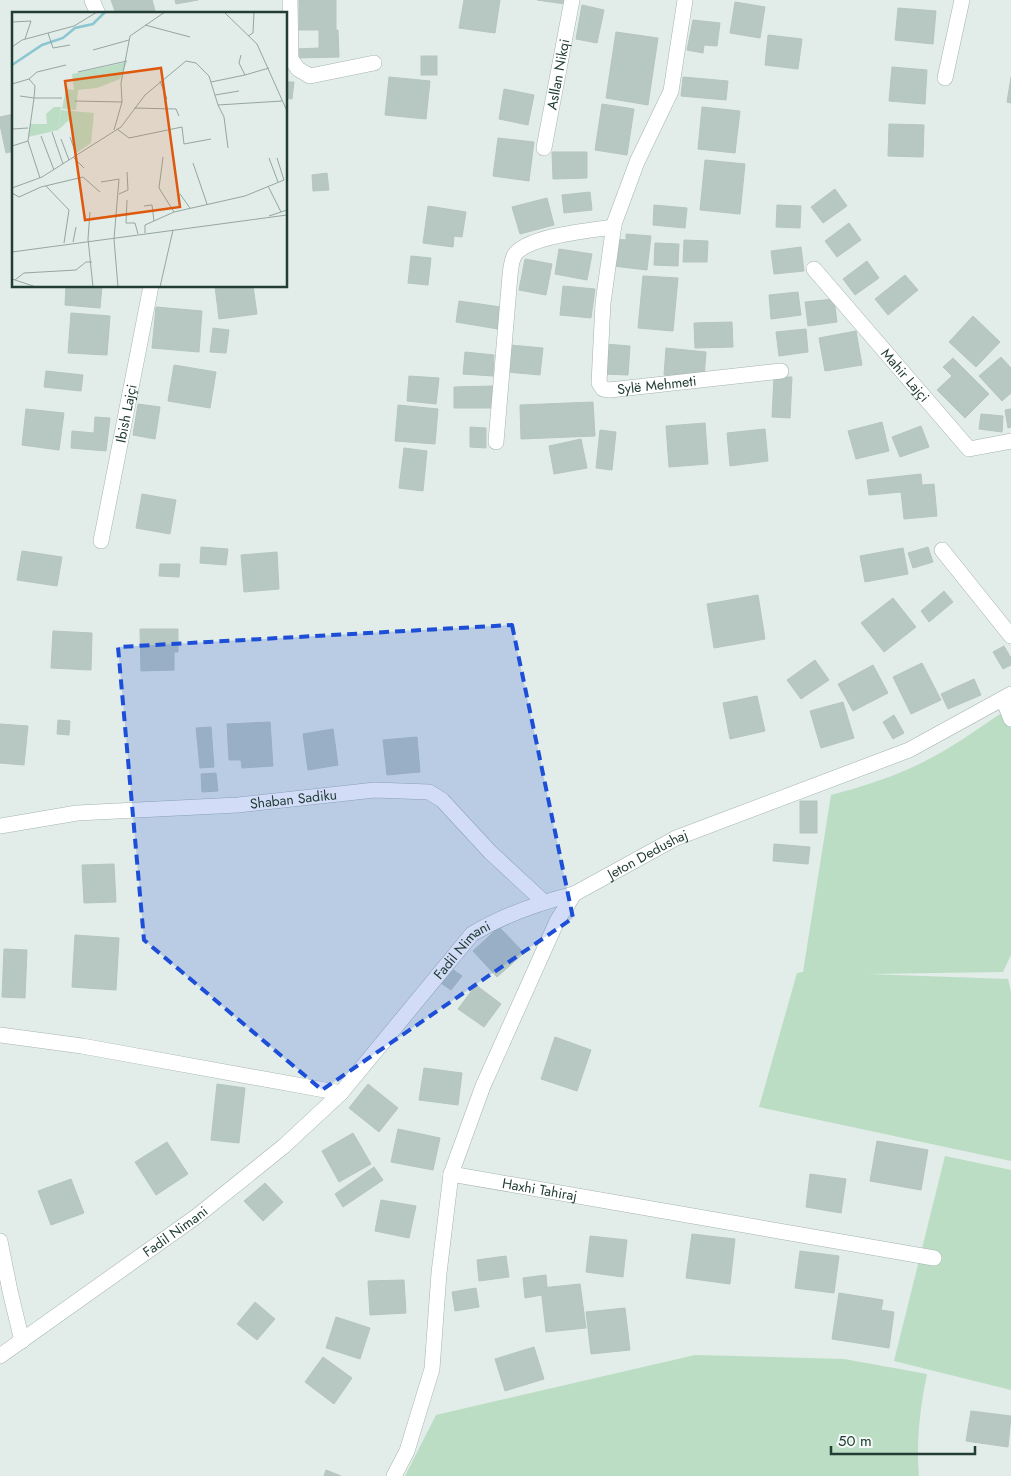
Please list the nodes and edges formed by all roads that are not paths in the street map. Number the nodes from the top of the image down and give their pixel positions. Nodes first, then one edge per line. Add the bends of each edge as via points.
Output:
1 (92, 0) edge
2 (290, 0) edge
3 (572, 0) edge
4 (685, 0) edge
5 (962, 0) edge
6 (97, 12) edge
7 (374, 64) dead end
8 (945, 78) dead end
9 (544, 148) dead end
10 (614, 227) junction
11 (814, 269) dead end
12 (151, 288) edge
13 (781, 371) dead end
14 (1011, 441) edge
15 (496, 442) dead end
16 (101, 541) dead end
17 (942, 550) dead end
18 (1011, 636) edge
19 (1007, 696) edge
20 (1011, 719) edge
21 (0, 826) edge
22 (574, 894) junction
23 (544, 902) junction
24 (0, 1035) edge
25 (341, 1093) junction
26 (451, 1174) junction
27 (0, 1241) edge
28 (934, 1258) dead end
29 (22, 1341) junction
30 (0, 1356) edge
31 (394, 1476) edge

1 - 6 street
2 - 7 street via 291,59 298,69 310,76
3 - 9 street, Asllan Nikqi
4 - 10 street, Sylë Mehmeti via 671,91 637,162
5 - 8 street
10 - 13 street, Sylë Mehmeti via 603,303 598,383 603,389
10 - 15 street via 566,233 531,243 515,254 509,287
11 - 14 street, Mahir Lajçi via 969,449
12 - 16 street, Ibish Lajçi
17 - 18 street
19 - 20 street, Jeton Dedushaj
19 - 22 street, Jeton Dedushaj via 909,750 676,838
21 - 23 street, Shaban Sadiku via 77,813 238,805 375,790 429,792 442,800 490,852
22 - 23 street, Fadil Nimani
22 - 26 street, Jeton Dedushaj via 557,921 483,1086
23 - 25 street, Fadil Nimani via 495,920 472,934
24 - 25 street via 82,1046
25 - 29 street, Fadil Nimani via 284,1146 197,1216
26 - 28 street, Haxhi Tahiraj
26 - 31 street via 432,1369 407,1451
27 - 29 street
29 - 30 street, Fadil Nimani

